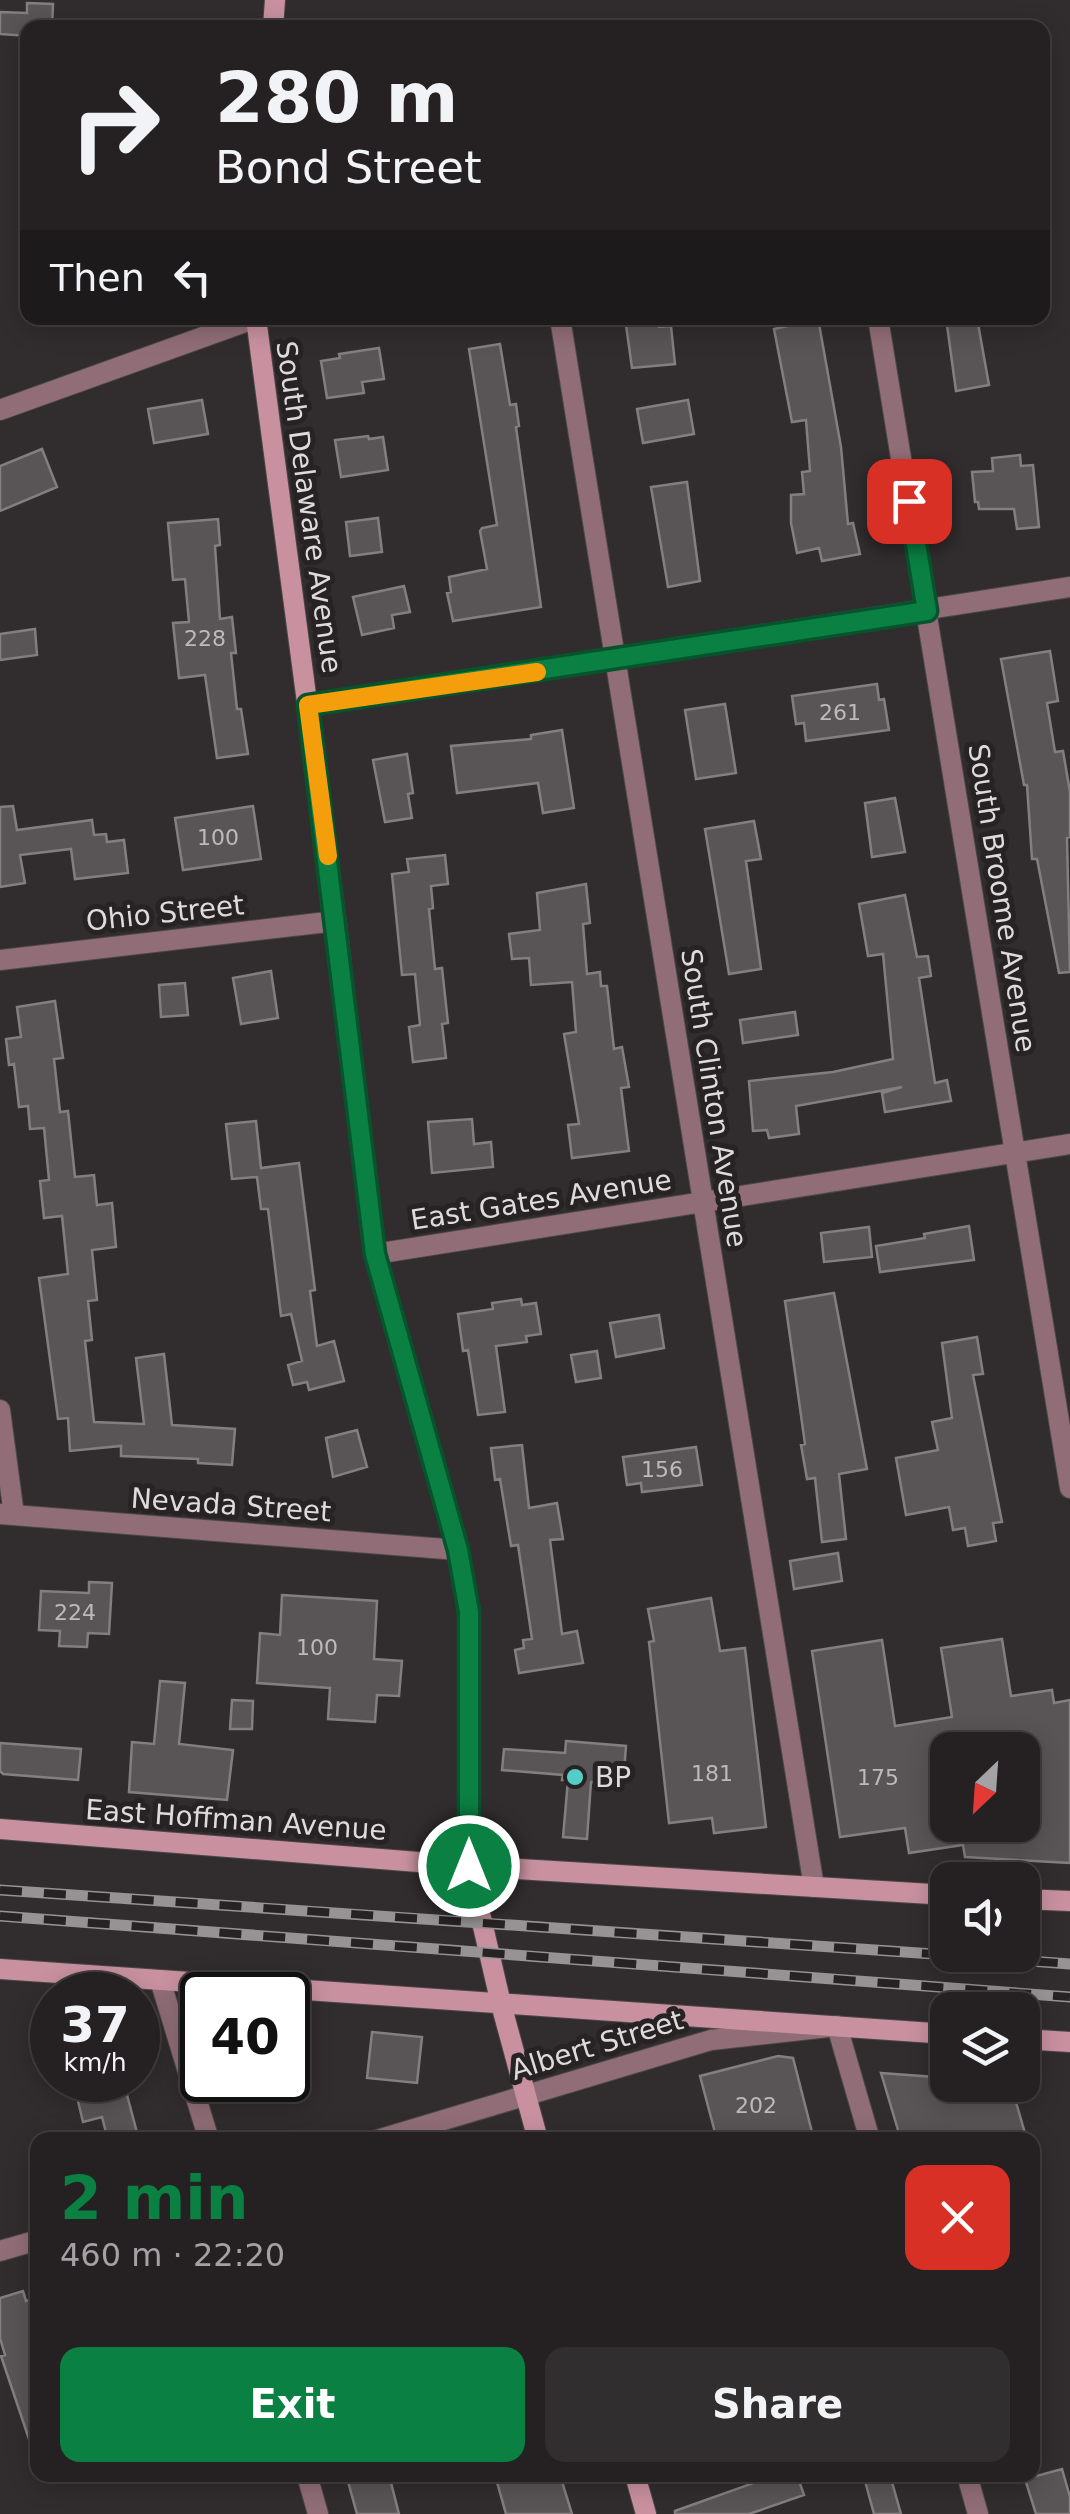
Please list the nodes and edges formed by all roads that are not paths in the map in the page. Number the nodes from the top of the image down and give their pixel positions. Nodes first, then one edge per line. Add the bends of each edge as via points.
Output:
1 (237, 325) edge
2 (257, 325) edge
3 (561, 325) edge
4 (879, 325) edge
5 (0, 410) edge
6 (1070, 587) edge
7 (927, 611) junction
8 (615, 660) junction
9 (308, 705) junction
10 (336, 921) junction
11 (0, 960) edge
12 (1070, 1144) edge
13 (1017, 1153) junction
14 (704, 1202) junction
15 (375, 1254) junction
16 (0, 1410) edge
17 (1070, 1488) edge
18 (7, 1515) edge
19 (458, 1550) junction
20 (0, 1830) edge
21 (469, 1866) junction
22 (814, 1887) junction
23 (930, 1893) edge
24 (1040, 1900) edge
25 (1070, 1902) edge
26 (0, 1969) edge
27 (44, 1972) edge
28 (160, 1980) joint
29 (501, 2004) junction
30 (837, 2026) junction
31 (930, 2033) edge
32 (1040, 2040) edge
33 (1070, 2042) edge
34 (524, 2096) junction
35 (207, 2132) edge
36 (405, 2132) edge
37 (535, 2132) edge
38 (868, 2132) edge
39 (30, 2242) edge
40 (0, 2251) edge
41 (309, 2482) edge
42 (637, 2482) edge
43 (969, 2482) edge
44 (318, 2514) edge
45 (646, 2514) edge
46 (978, 2514) edge

1 - 5 street
2 - 9 street, South Delaware Avenue
3 - 8 street, South Clinton Avenue
4 - 7 street, South Broome Avenue
6 - 7 street
7 - 8 street
7 - 13 street, South Broome Avenue
8 - 9 street
8 - 14 street, South Clinton Avenue
9 - 10 street, South Delaware Avenue
10 - 11 street, Ohio Street
10 - 15 street, South Delaware Avenue
12 - 13 street, East Gates Avenue
13 - 14 street, East Gates Avenue
13 - 17 street, South Broome Avenue
14 - 15 street, East Gates Avenue
14 - 22 street, South Clinton Avenue
15 - 19 street, South Delaware Avenue
16 - 18 street
18 - 19 street, Nevada Street
19 - 21 street, South Delaware Avenue via 469,1612
20 - 21 street, East Hoffman Avenue
21 - 22 street, East Hoffman Avenue
21 - 29 street, South Delaware Avenue
22 - 23 street, East Hoffman Avenue
24 - 25 street
26 - 27 street
28 - 29 street
28 - 35 street
29 - 30 street
29 - 34 street, South Delaware Avenue
30 - 31 street
30 - 34 street, Albert Street via 710,2040
30 - 38 street
32 - 33 street
34 - 36 street, Albert Street
34 - 37 street, South Delaware Avenue
39 - 40 street
41 - 44 street
42 - 45 street
43 - 46 street

